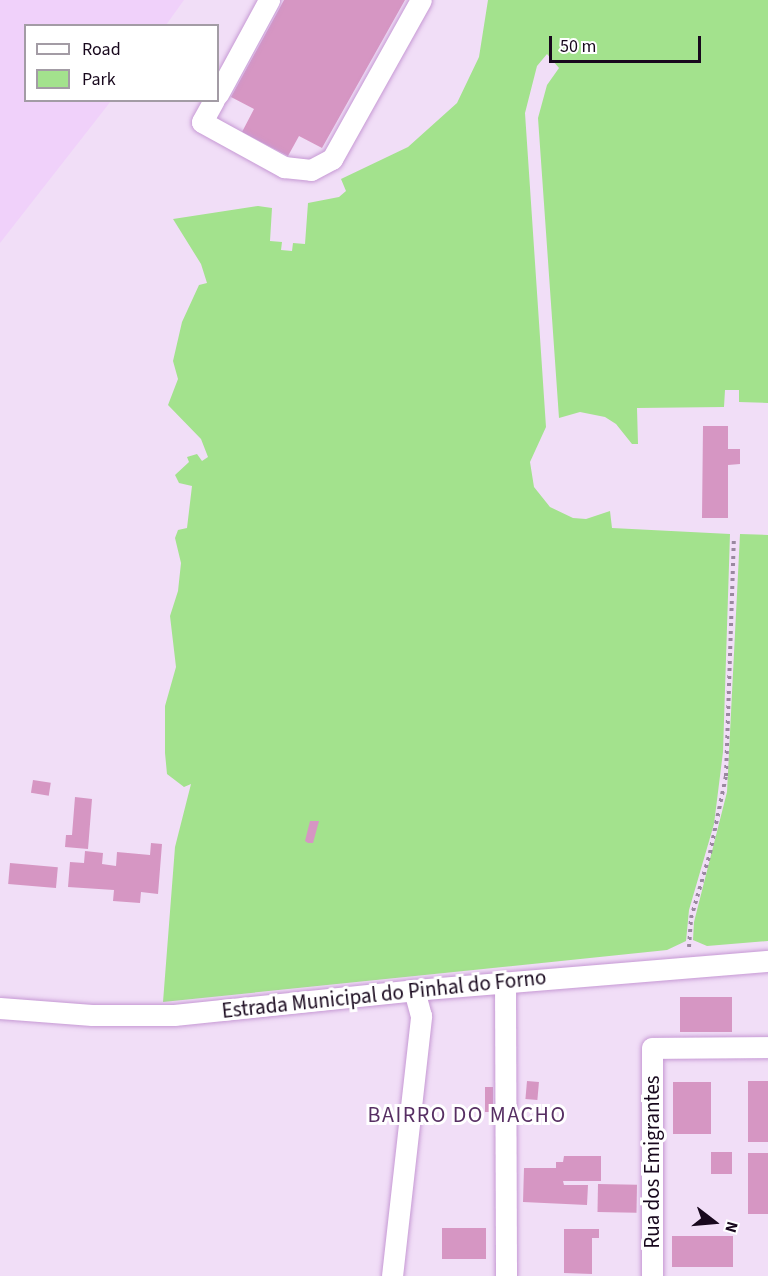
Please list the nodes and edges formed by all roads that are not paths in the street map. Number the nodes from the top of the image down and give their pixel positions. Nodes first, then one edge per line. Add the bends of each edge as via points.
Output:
1 (269, 0) edge
2 (421, 0) edge
3 (219, 92) edge
4 (213, 102) edge
5 (768, 961) edge
6 (505, 982) junction
7 (414, 990) junction
8 (0, 1008) edge
9 (768, 1047) edge
10 (392, 1276) edge
11 (506, 1276) edge
12 (652, 1276) edge

1 - 3 street
2 - 4 street via 332,159 311,170 284,167 202,122
5 - 6 street, Estrada Municipal do Pinhal do Forno
6 - 7 street, Estrada Municipal do Pinhal do Forno
6 - 11 street
7 - 8 street, Estrada Municipal do Pinhal do Forno via 174,1015 92,1015
7 - 10 street via 421,1016
9 - 12 street, Rua dos Emigrantes via 652,1048

